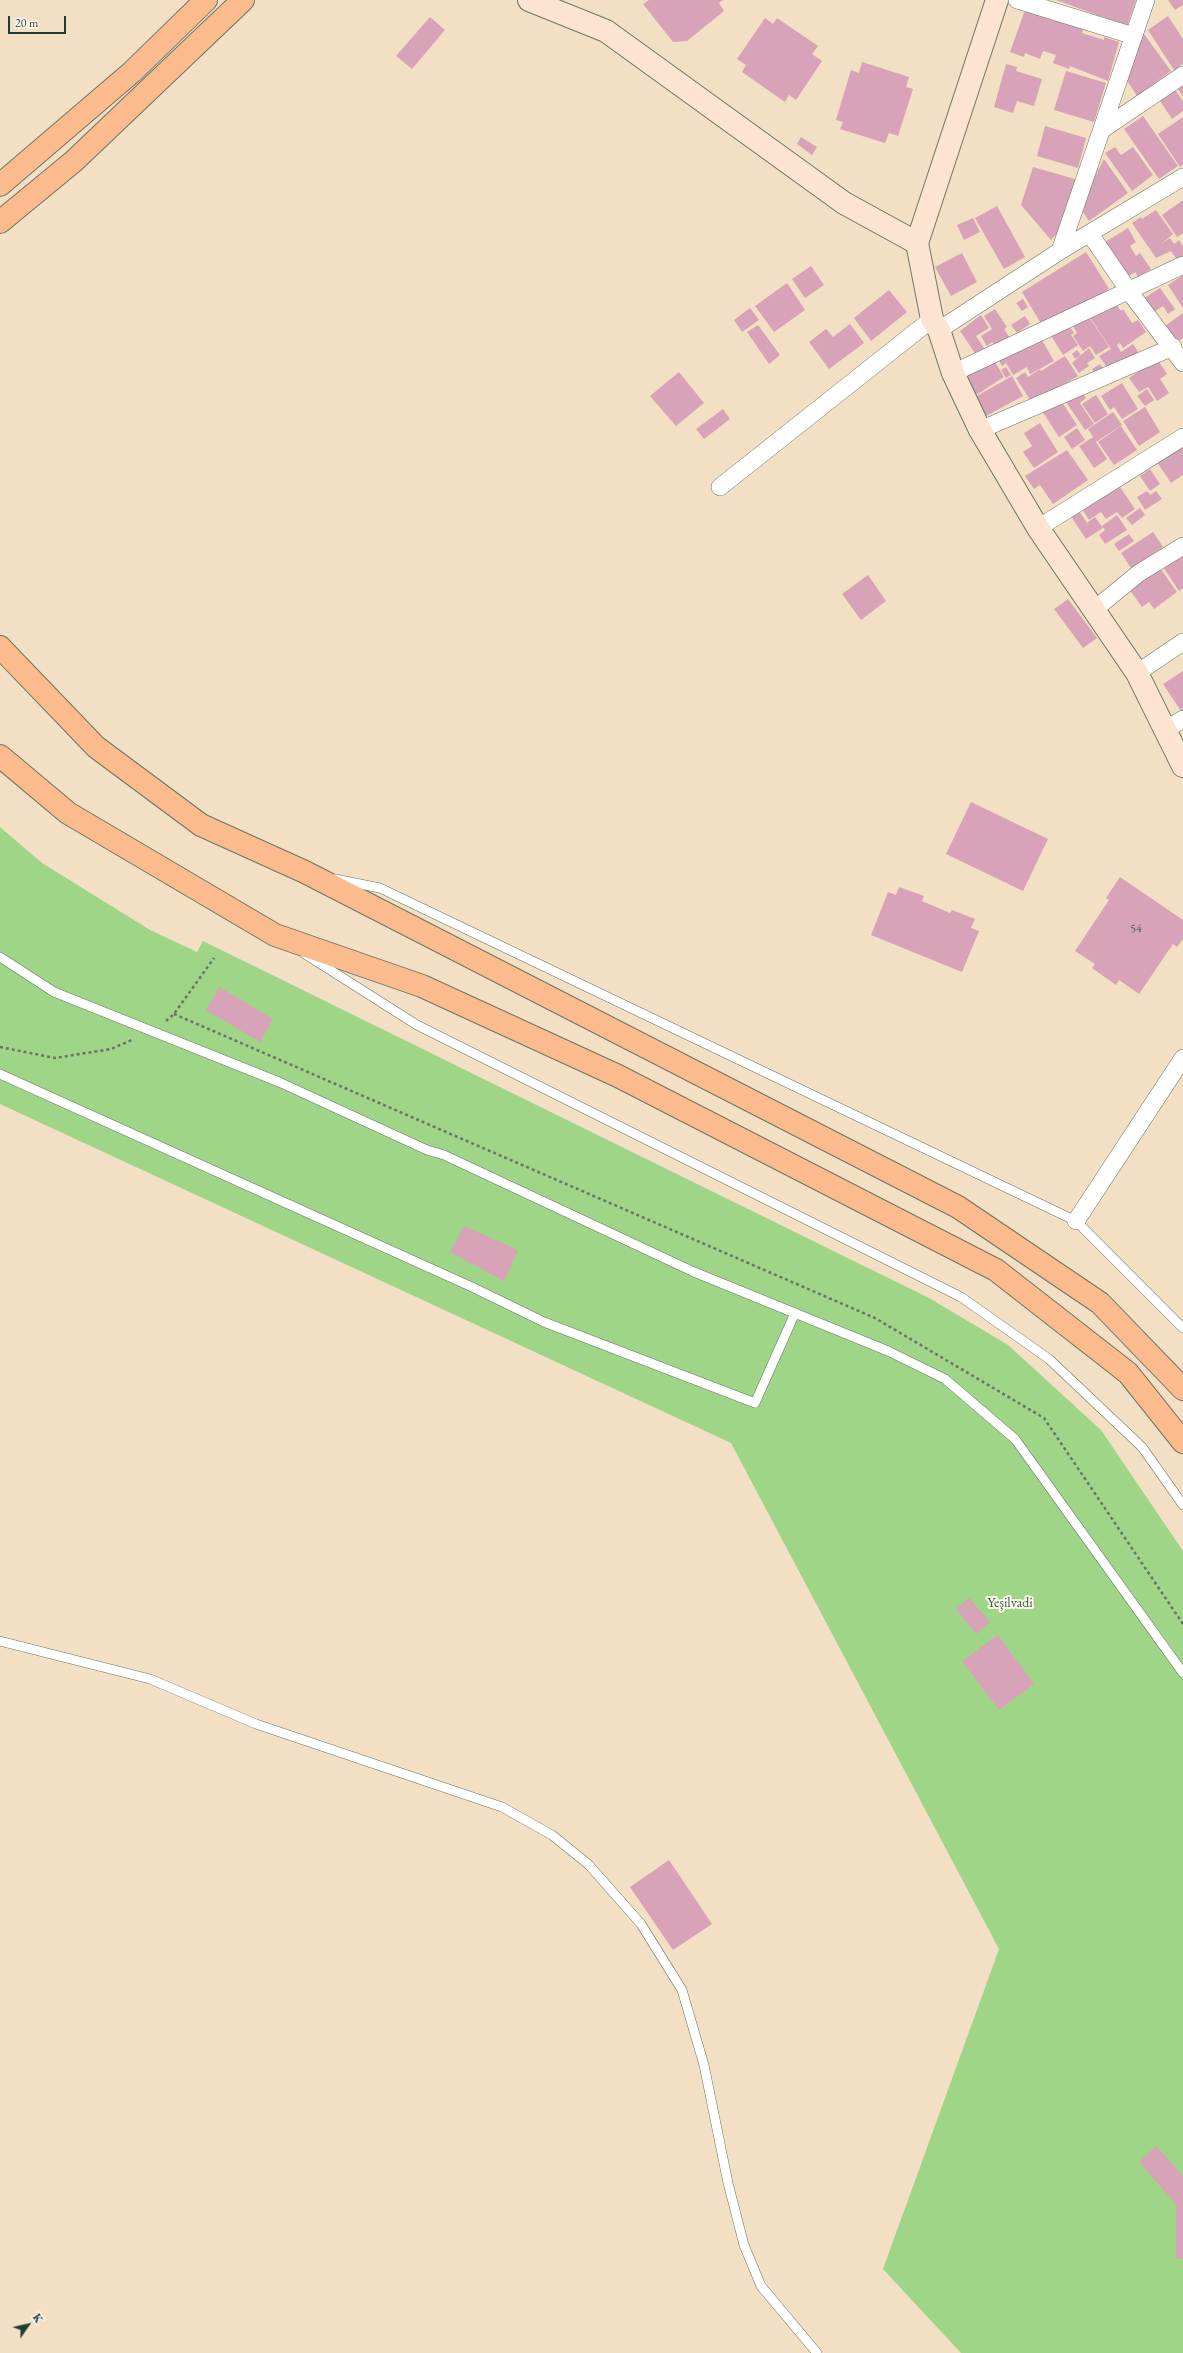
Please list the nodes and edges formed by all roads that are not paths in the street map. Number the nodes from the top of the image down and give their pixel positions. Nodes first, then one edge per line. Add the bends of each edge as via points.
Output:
1 (206, 0) edge
2 (243, 0) edge
3 (529, 0) edge
4 (997, 0) edge
5 (1017, 0) edge
6 (1146, 0) edge
7 (1134, 36) junction
8 (1183, 74) edge
9 (1103, 128) junction
10 (1183, 177) edge
11 (0, 185) edge
12 (0, 222) edge
13 (1090, 234) junction
14 (917, 243) junction
15 (1060, 252) junction
16 (1183, 265) edge
17 (1129, 292) junction
18 (935, 324) junction
19 (1179, 355) edge
20 (953, 373) junction
21 (980, 430) junction
22 (1183, 437) edge
23 (720, 487) dead end
24 (1038, 528) junction
25 (1183, 546) edge
26 (1095, 609) junction
27 (1183, 642) edge
28 (0, 647) edge
29 (1137, 672) junction
30 (1183, 719) edge
31 (1165, 730) junction
32 (0, 756) edge
33 (1183, 766) edge
34 (305, 872) junction
35 (276, 935) junction
36 (0, 958) edge
37 (1183, 1058) edge
38 (0, 1074) edge
39 (1076, 1221) junction
40 (795, 1313) junction
41 (1183, 1328) edge
42 (1183, 1389) edge
43 (1183, 1442) edge
44 (1183, 1504) edge
45 (0, 1641) edge
46 (1183, 1673) edge
47 (817, 2353) edge

1 - 11 main road via 132,72
2 - 12 main road via 74,161
3 - 14 street via 606,31 844,203
4 - 14 street
5 - 7 street
6 - 7 street
7 - 9 street
8 - 9 street
9 - 15 street
10 - 13 street
13 - 15 street
13 - 17 street
14 - 18 street
15 - 18 street
16 - 17 street
17 - 19 street
17 - 20 street
18 - 20 street
18 - 23 street
19 - 21 street
20 - 21 street
21 - 24 street
22 - 24 street
24 - 26 street
25 - 26 street via 1139,574
26 - 29 street
27 - 29 street
28 - 34 main road via 96,746 201,825
29 - 31 street
30 - 31 street
31 - 33 street
32 - 35 main road via 68,813
34 - 39 lane via 380,888
34 - 42 main road via 958,1207 1100,1304
35 - 43 main road via 422,986 618,1076 996,1270 1128,1373
35 - 44 lane via 417,1025 961,1297 1049,1358 1142,1447
36 - 40 lane via 54,992 279,1082 426,1150 444,1155 694,1272
37 - 39 street
38 - 40 lane via 472,1286 544,1322 755,1403
39 - 41 lane
40 - 46 lane via 888,1351 945,1379 1015,1439
45 - 47 lane via 150,1679 256,1724 502,1807 552,1835 588,1864 641,1924 682,1990 704,2065 728,2183 744,2245 761,2286

